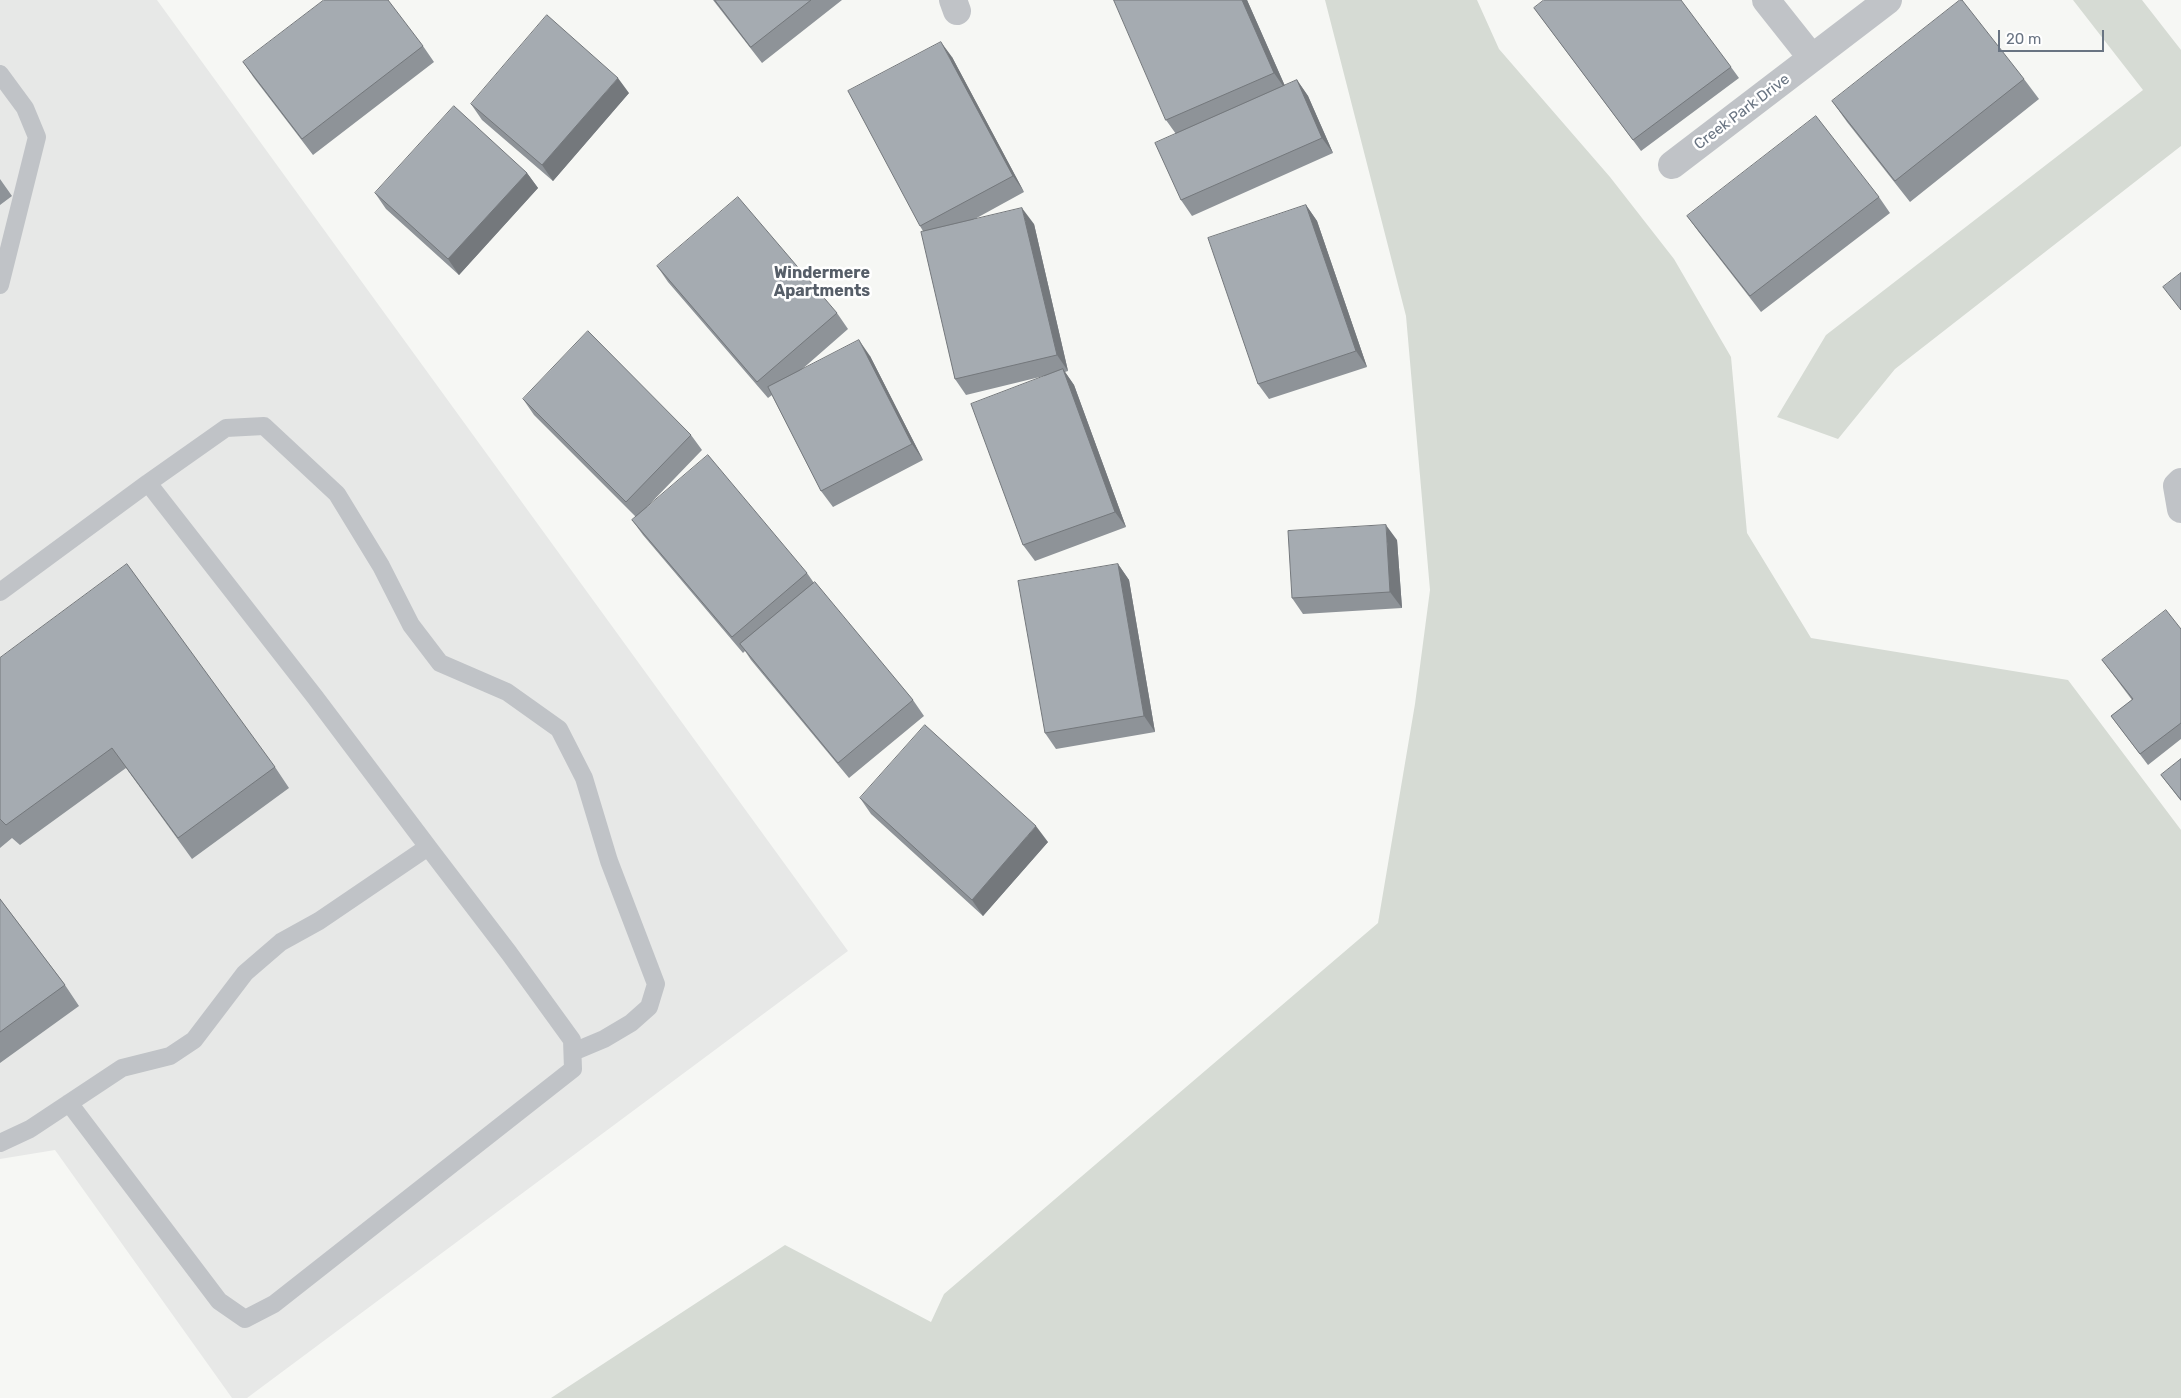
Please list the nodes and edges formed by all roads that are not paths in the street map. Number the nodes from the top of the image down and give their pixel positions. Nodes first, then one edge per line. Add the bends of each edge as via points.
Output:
1 (1766, 0) edge
2 (1888, 0) edge
3 (1812, 58) junction
4 (0, 74) edge
5 (1672, 165) dead end
6 (0, 285) edge
7 (148, 483) junction
8 (0, 592) edge
9 (428, 847) junction
10 (573, 1052) junction
11 (69, 1103) junction
12 (0, 1143) edge

1 - 3 street
2 - 3 street, Creek Park Drive
3 - 5 street, Creek Park Drive
4 - 6 lane via 25,108 37,137
7 - 8 lane
7 - 9 lane
7 - 10 lane via 226,428 264,426 337,494 382,566 411,625 440,663 507,692 559,729 584,778 609,861 656,984 649,1008 631,1023
9 - 10 lane via 572,1040
9 - 11 lane via 320,921 282,942 245,973 194,1040 170,1056 122,1068
10 - 11 lane via 573,1069 537,1099 274,1304 245,1319 219,1301
11 - 12 lane via 30,1129

